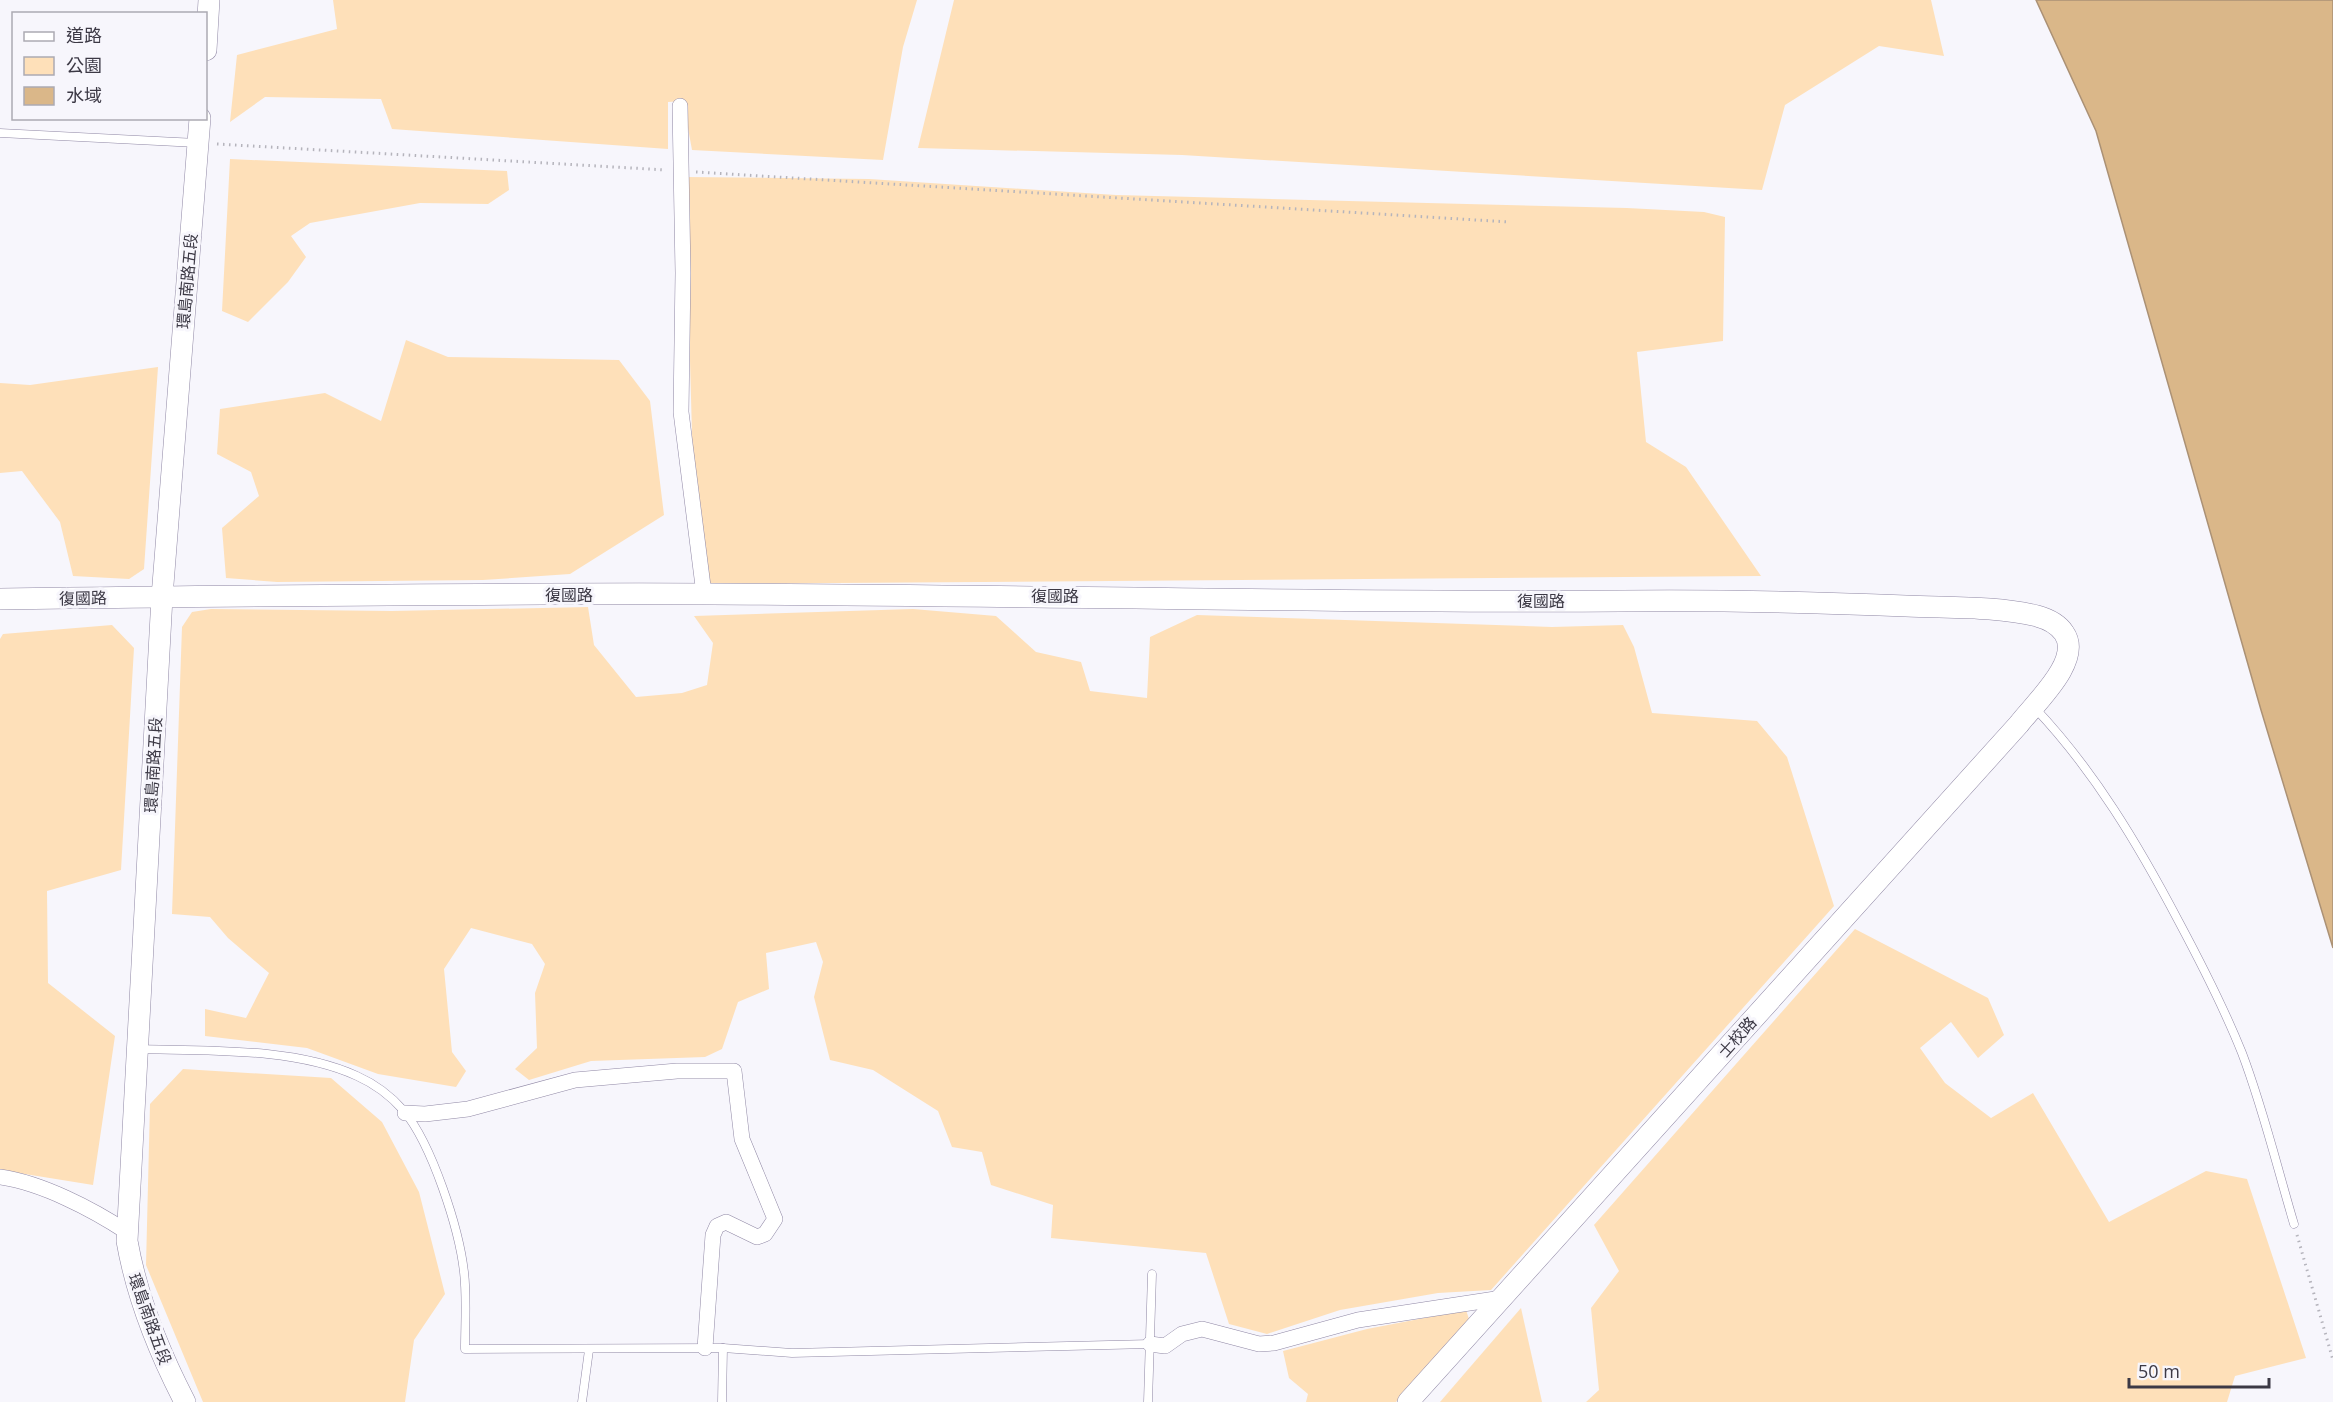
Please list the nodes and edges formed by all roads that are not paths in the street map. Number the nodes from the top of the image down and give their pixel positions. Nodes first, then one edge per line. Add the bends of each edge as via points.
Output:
1 (209, 0) edge
2 (207, 33) edge
3 (680, 106) dead end
4 (200, 120) edge
5 (0, 134) edge
6 (198, 143) junction
7 (704, 594) junction
8 (162, 597) junction
9 (0, 599) edge
10 (2062, 669) joint
11 (2033, 706) junction
12 (137, 1049) junction
13 (405, 1113) junction
14 (0, 1177) edge
15 (2294, 1224) road end
16 (127, 1232) junction
17 (1152, 1274) dead end
18 (1502, 1298) junction
19 (1150, 1344) junction
20 (723, 1347) junction
21 (705, 1348) junction
22 (588, 1350) junction
23 (185, 1402) edge
24 (582, 1402) edge
25 (722, 1402) edge
26 (1148, 1402) edge
27 (1408, 1402) edge

1 - 2 street
3 - 7 street via 681,412
4 - 6 street, 環島南路五段
5 - 6 lane
6 - 8 street, 環島南路五段
7 - 8 street, 復國路
7 - 10 street, 復國路 via 1396,602 1660,600 1953,608 2030,614 2054,623 2071,648
8 - 9 street, 復國路
8 - 12 street, 環島南路五段
10 - 11 street, 士校路
11 - 15 lane via 2090,775 2147,863 2211,981 2243,1056
11 - 18 street, 士校路
12 - 13 lane via 247,1053 322,1065 356,1075
12 - 16 street, 環島南路五段
13 - 21 street via 468,1109 575,1080 677,1071 734,1071 742,1139 775,1219 765,1234 757,1237 726,1222 717,1226 713,1235
13 - 22 lane via 438,1179 459,1245 464,1274 465,1349
14 - 16 street via 101,1214
16 - 23 street, 環島南路五段 via 134,1285
17 - 19 lane
18 - 19 street via 1358,1320 1274,1343 1259,1344 1202,1329 1182,1334 1166,1346
18 - 27 street, 士校路
19 - 20 lane via 792,1353
19 - 26 lane
20 - 21 lane
20 - 25 lane
21 - 22 lane
22 - 24 lane

